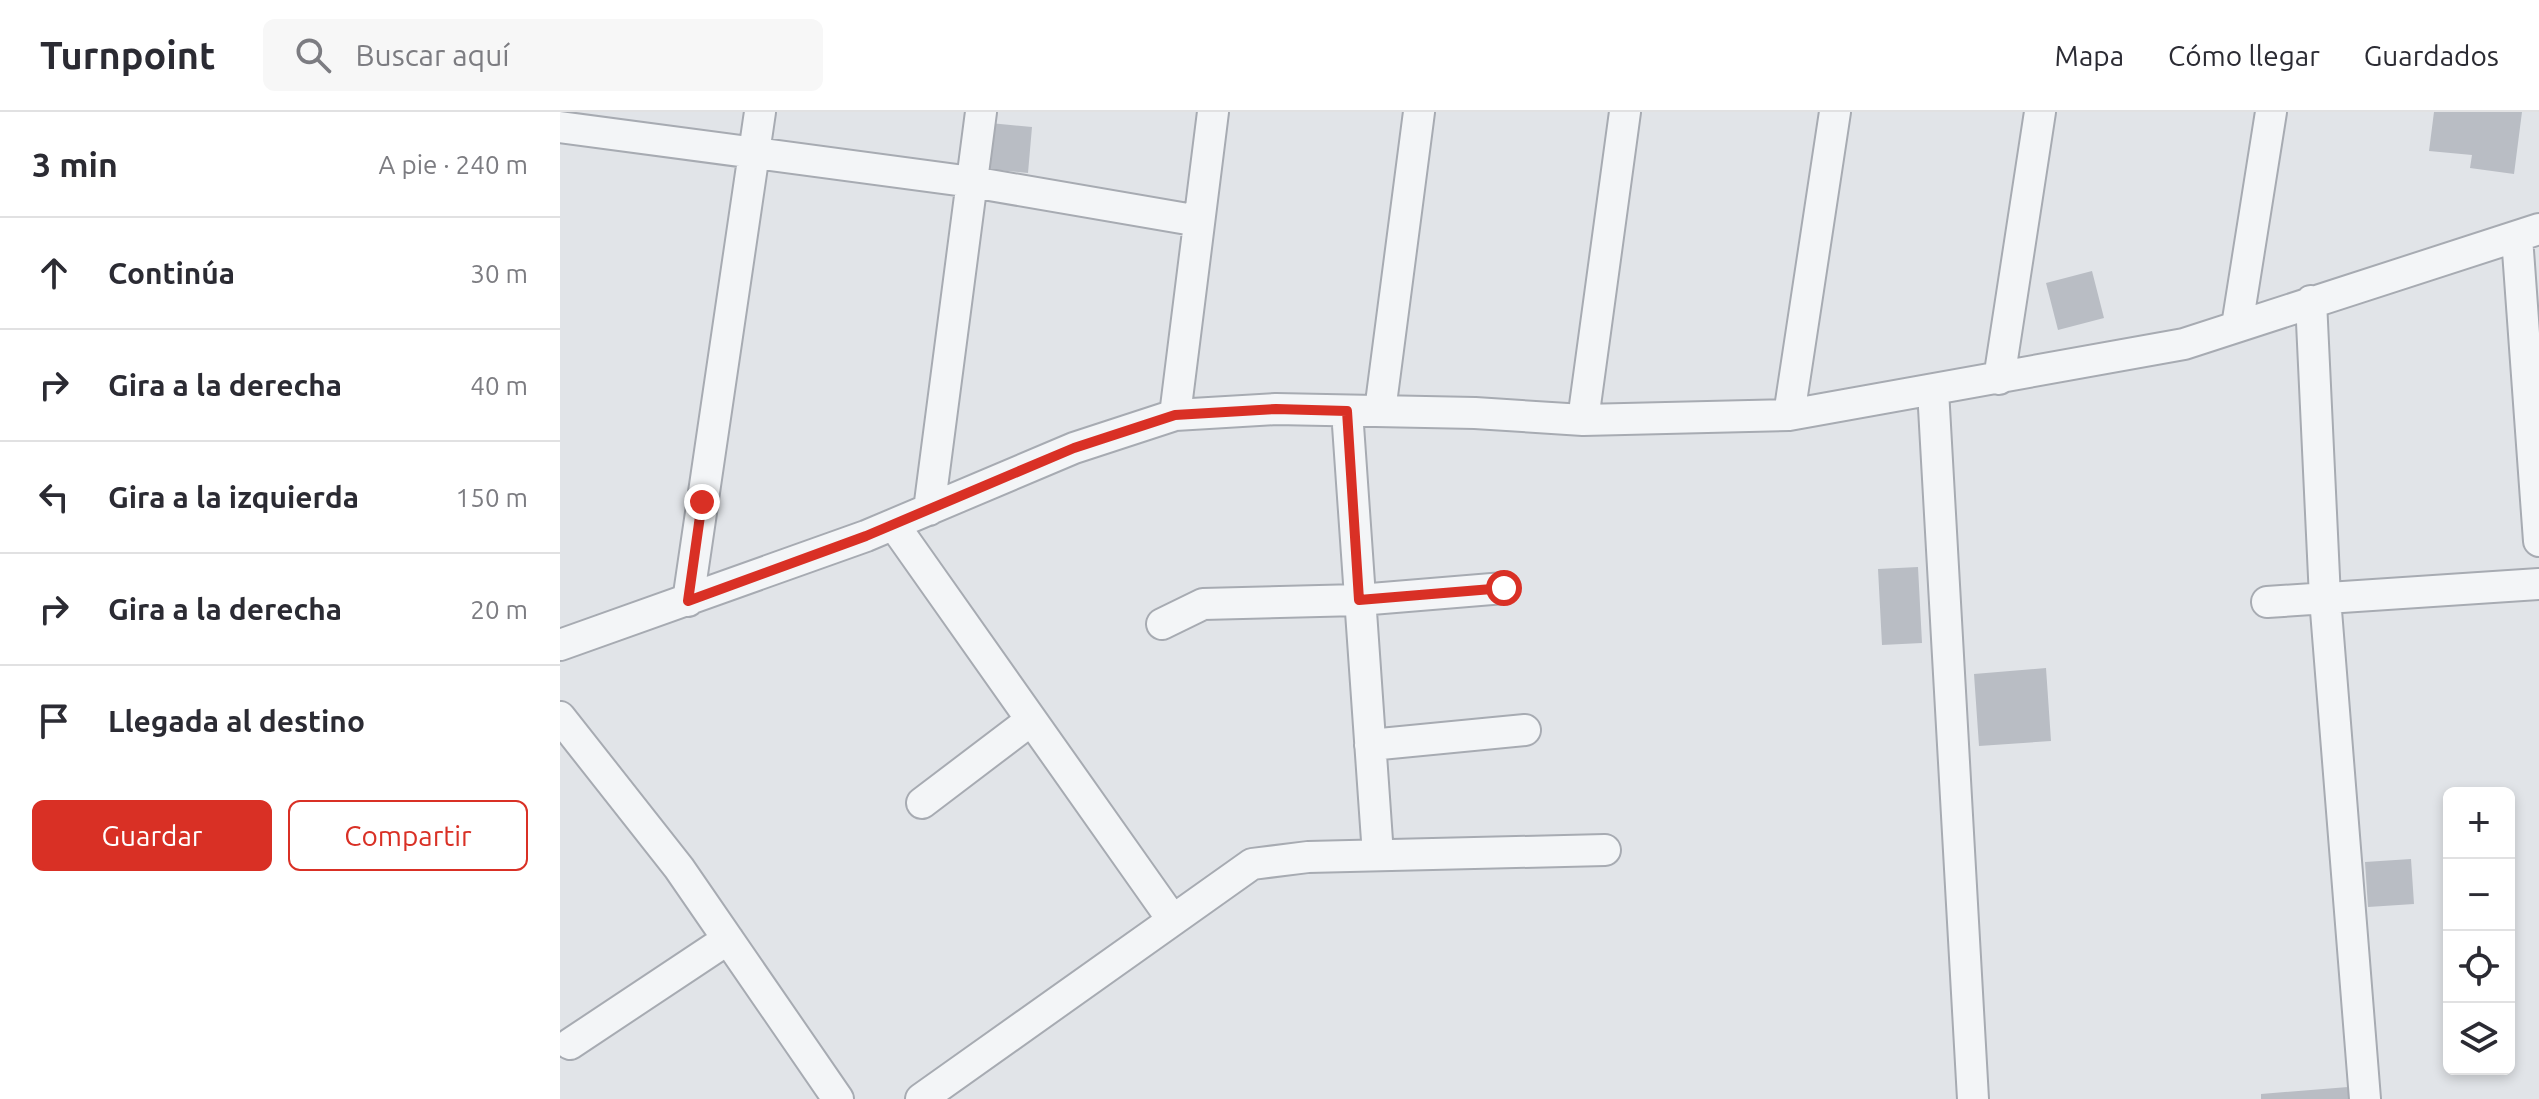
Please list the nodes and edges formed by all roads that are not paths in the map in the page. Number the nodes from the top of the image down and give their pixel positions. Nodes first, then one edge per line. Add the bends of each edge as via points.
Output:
1 (760, 112) edge
2 (981, 112) edge
3 (1213, 112) edge
4 (1419, 112) edge
5 (1625, 112) edge
6 (1835, 112) edge
7 (2040, 112) edge
8 (2271, 112) edge
9 (560, 127) edge
10 (754, 152) junction
11 (972, 182) junction
12 (1199, 221) junction
13 (2528, 233) edge
14 (2311, 301) junction
15 (2237, 326) junction
16 (1999, 379) junction
17 (1933, 390) junction
18 (1347, 411) junction
19 (1380, 411) junction
20 (1175, 415) junction
21 (1789, 415) junction
22 (1583, 420) junction
23 (929, 510) junction
24 (894, 525) junction
25 (2539, 541) edge
26 (2539, 584) edge
27 (1504, 588) dead end
28 (2325, 598) junction
29 (1359, 600) junction
30 (688, 601) junction
31 (2267, 602) dead end
32 (1162, 624) dead end
33 (560, 645) edge
34 (560, 717) edge
35 (1030, 721) junction
36 (1525, 730) dead end
37 (1370, 745) junction
38 (922, 803) dead end
39 (1605, 850) dead end
40 (1378, 855) junction
41 (1172, 919) junction
42 (728, 939) junction
43 (570, 1044) dead end
44 (838, 1099) edge
45 (921, 1099) edge
46 (1973, 1099) edge
47 (2365, 1099) edge

1 - 10 street
2 - 11 street
3 - 12 street
4 - 19 street
5 - 22 street
6 - 21 street
7 - 16 street
8 - 15 street
9 - 10 street
10 - 11 street
10 - 30 street
11 - 12 street
11 - 23 street
12 - 20 street
13 - 14 street
13 - 25 street
14 - 15 street
14 - 28 street
15 - 16 street via 2184,344
16 - 17 street
17 - 21 street
17 - 46 street
18 - 19 street
18 - 20 street
18 - 29 street
19 - 22 street
20 - 23 street via 1074,448
21 - 22 street
23 - 24 street
24 - 30 street
24 - 35 street
26 - 28 street
27 - 29 street
28 - 31 street
28 - 47 street
29 - 32 street via 1203,604
29 - 37 street
30 - 33 street
34 - 42 street
35 - 38 street
35 - 41 street
36 - 37 street
37 - 40 street
39 - 40 street
40 - 41 street via 1252,864
41 - 45 street
42 - 43 street
42 - 44 street

